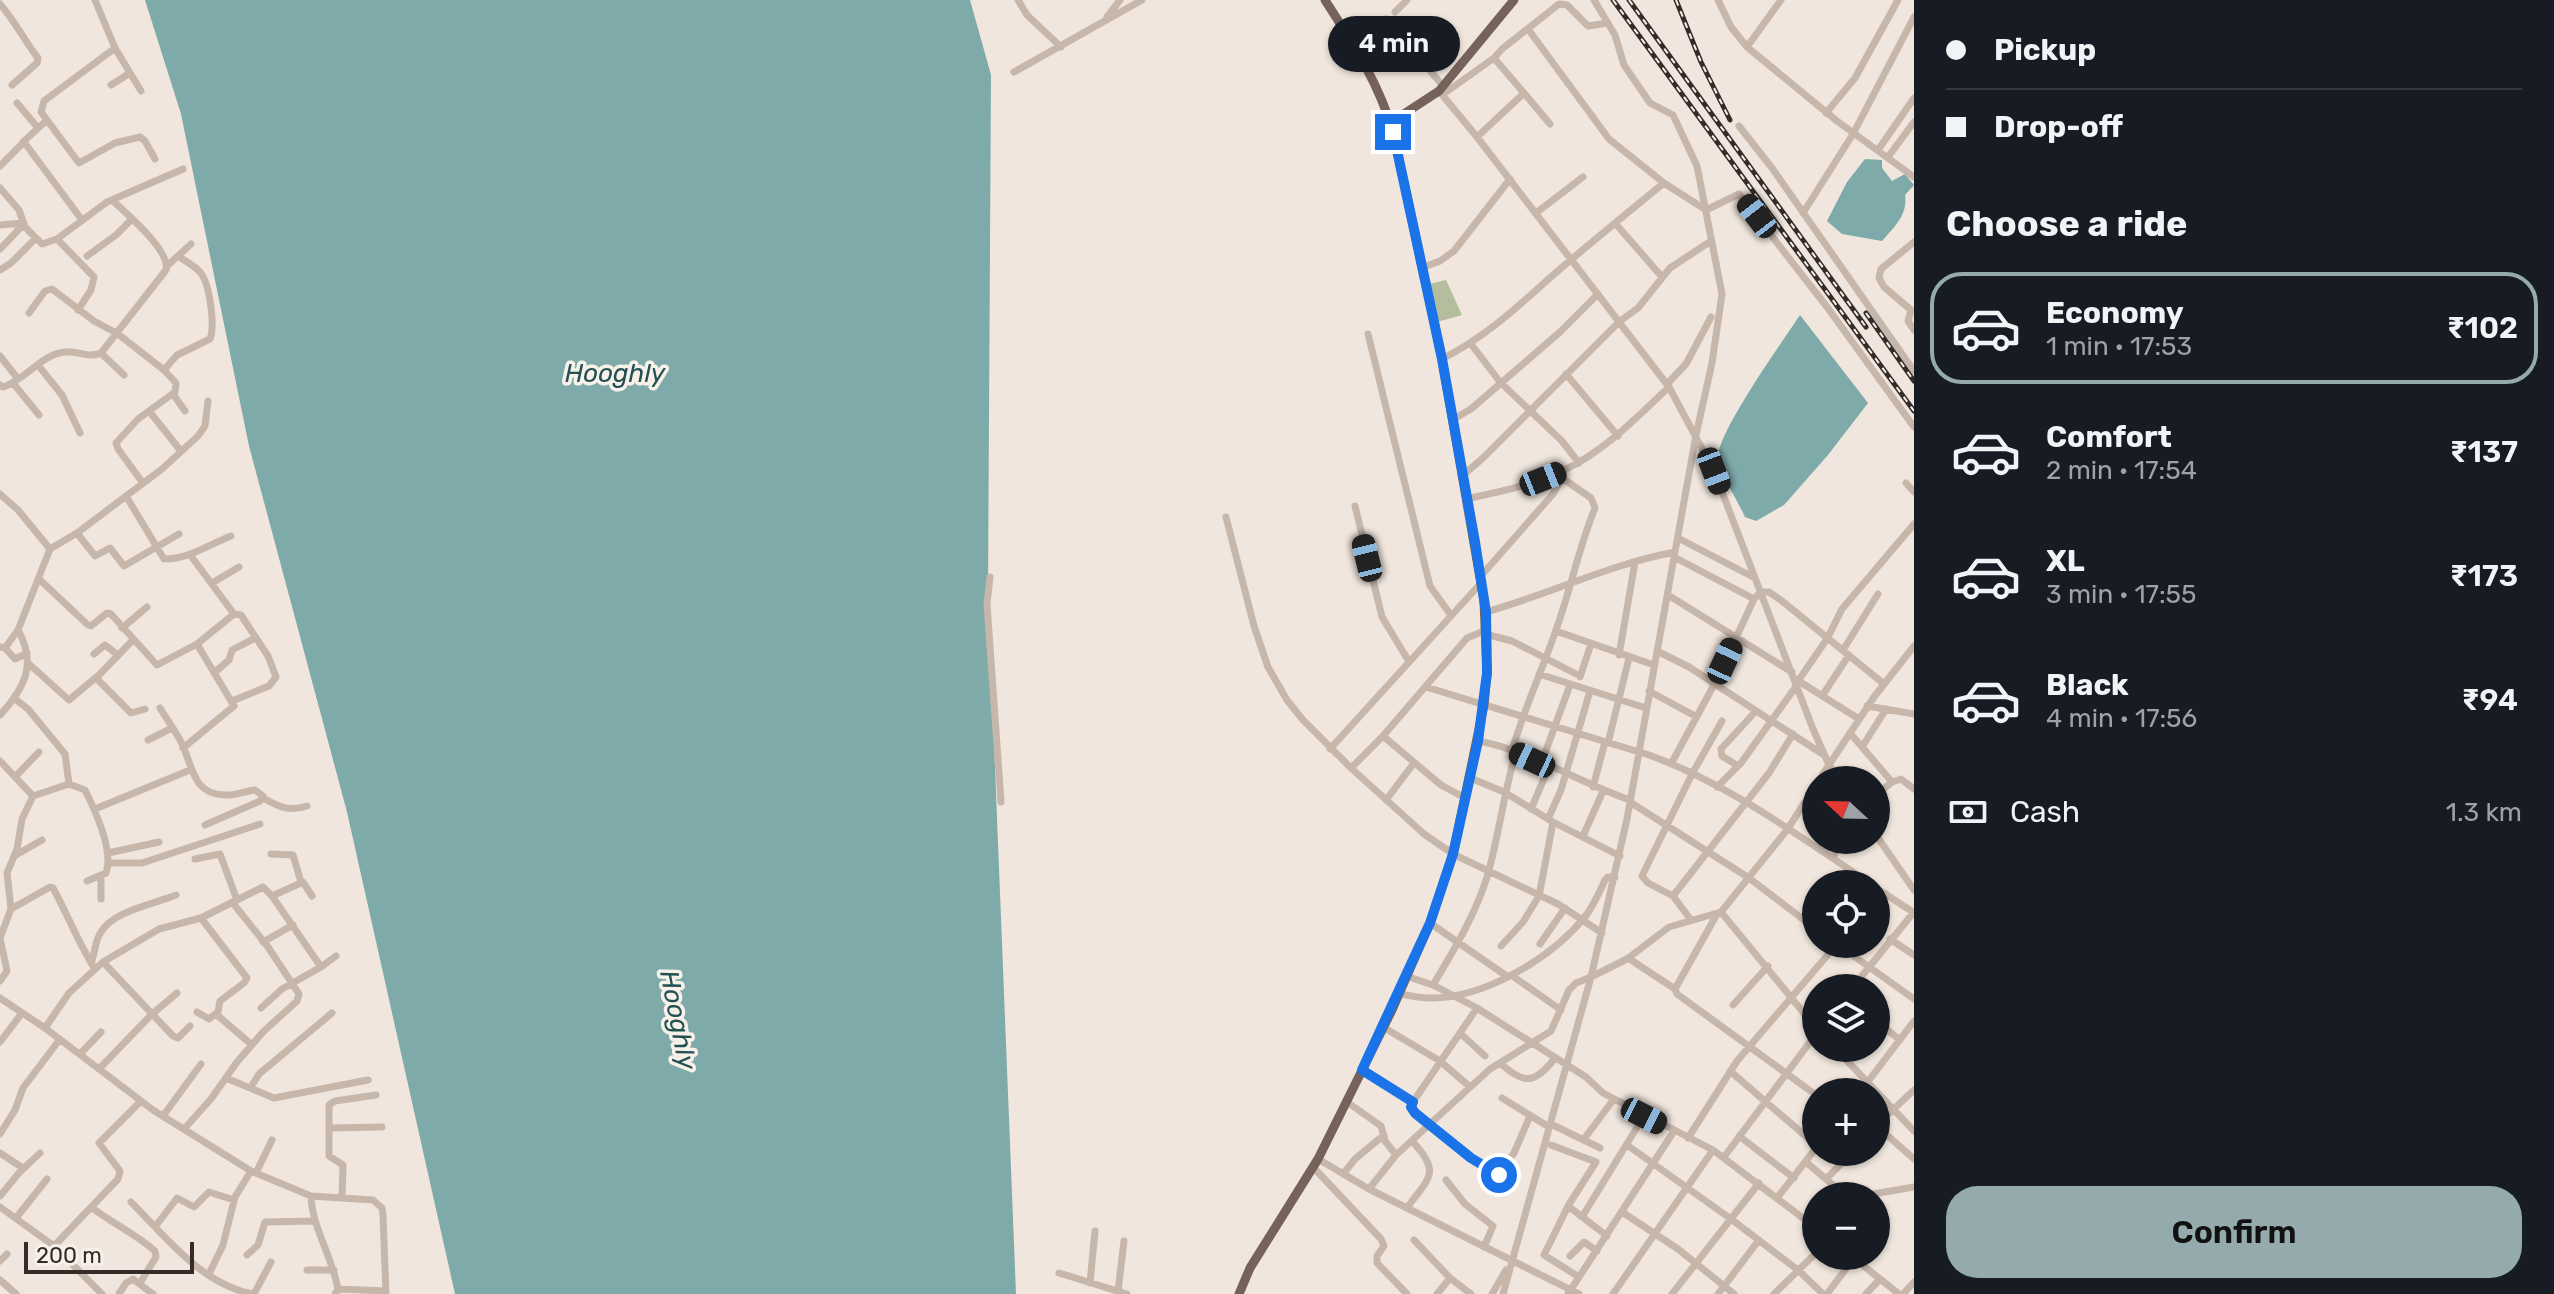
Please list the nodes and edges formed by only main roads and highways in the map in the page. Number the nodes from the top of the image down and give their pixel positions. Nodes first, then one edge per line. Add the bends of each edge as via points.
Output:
1 (1325, 0) edge
2 (1511, 3) edge
3 (1390, 123) junction
4 (1239, 1294) edge

1 - 3 main road via 1368,69
2 - 3 main road via 1441,91
3 - 4 main road via 1442,359 1486,612 1484,705 1453,854 1430,923 1316,1163

